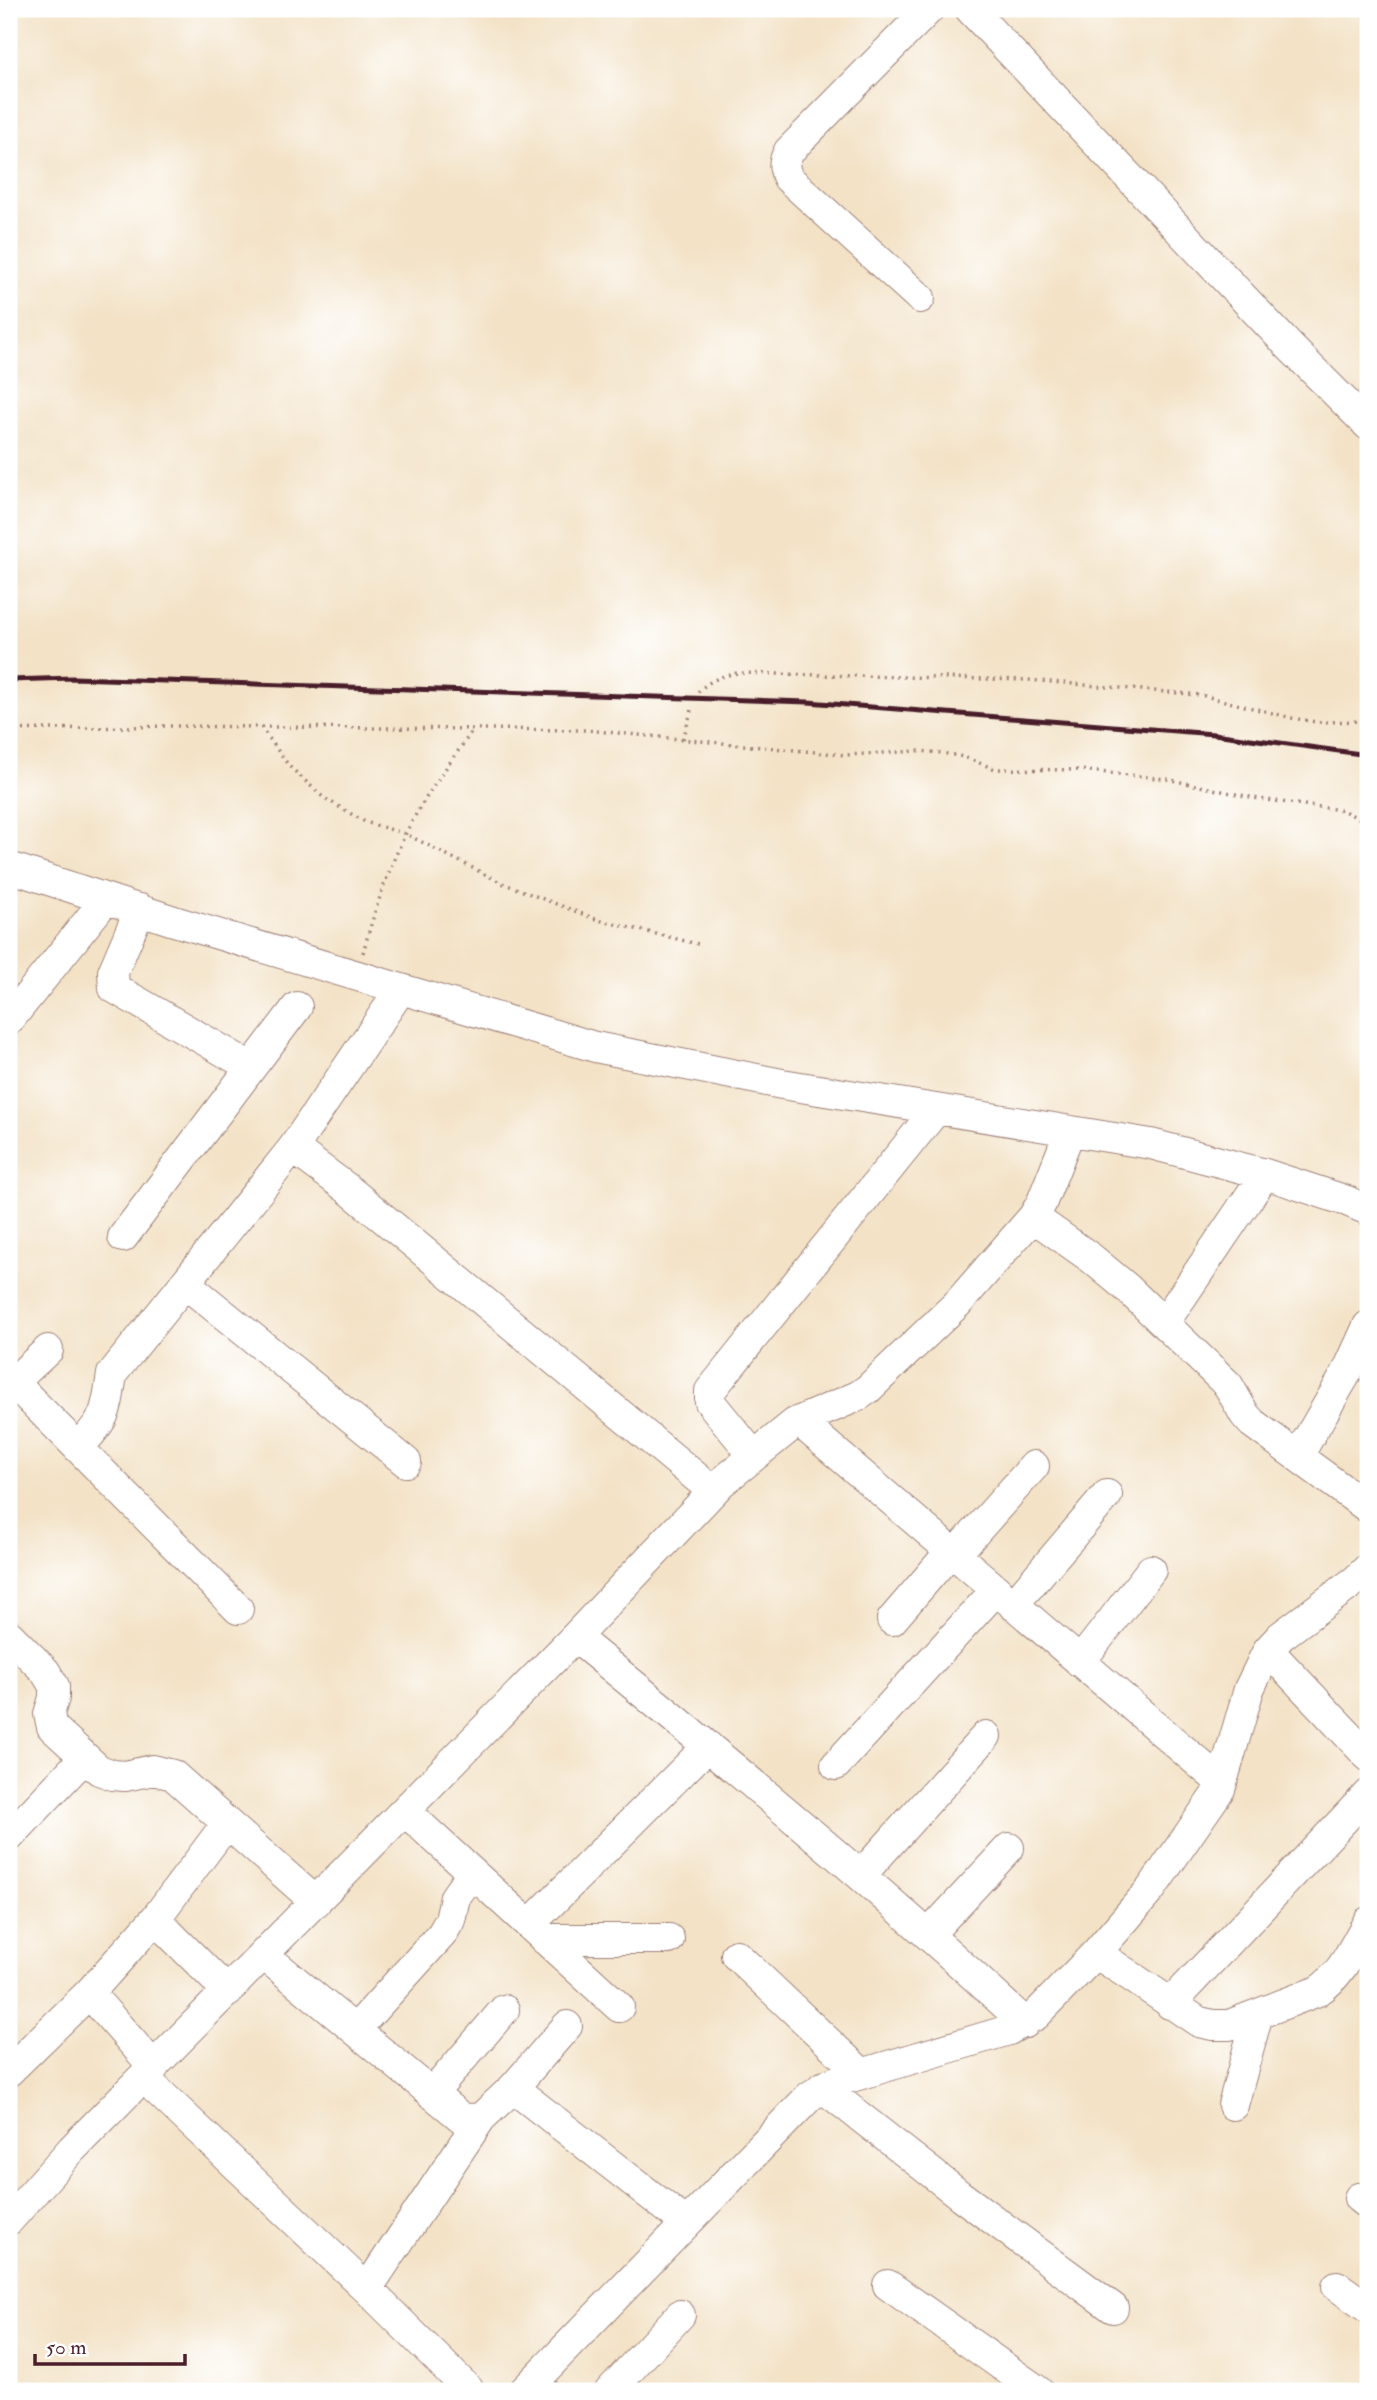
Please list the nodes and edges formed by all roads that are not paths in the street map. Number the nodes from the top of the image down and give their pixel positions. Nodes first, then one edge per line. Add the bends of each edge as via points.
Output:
1 (929, 9) edge
2 (970, 9) edge
3 (920, 298) dead end
4 (1368, 425) edge
5 (9, 867) edge
6 (106, 899) junction
7 (140, 909) junction
8 (401, 989) junction
9 (297, 1007) dead end
10 (9, 1020) edge
11 (251, 1067) junction
12 (936, 1110) junction
13 (1070, 1131) junction
14 (293, 1148) junction
15 (1265, 1174) junction
16 (1368, 1210) edge
17 (1033, 1217) junction
18 (123, 1237) dead end
19 (185, 1283) junction
20 (1164, 1323) junction
21 (1368, 1326) edge
22 (48, 1350) dead end
23 (1357, 1378) edge
24 (11, 1384) edge
25 (799, 1421) junction
26 (78, 1448) junction
27 (754, 1456) junction
28 (1298, 1456) junction
29 (406, 1462) dead end
30 (1034, 1466) dead end
31 (713, 1491) junction
32 (1107, 1495) dead end
33 (1368, 1508) edge
34 (953, 1553) junction
35 (1151, 1570) dead end
36 (1368, 1570) edge
37 (1004, 1598) junction
38 (238, 1609) dead end
39 (892, 1620) dead end
40 (9, 1635) edge
41 (575, 1637) junction
42 (1268, 1650) junction
43 (1080, 1662) junction
44 (986, 1736) dead end
45 (708, 1746) junction
46 (85, 1756) junction
47 (1368, 1756) edge
48 (836, 1765) dead end
49 (1222, 1783) junction
50 (1368, 1794) edge
51 (405, 1811) junction
52 (227, 1823) junction
53 (9, 1837) edge
54 (1009, 1848) dead end
55 (472, 1873) junction
56 (861, 1875) junction
57 (316, 1902) junction
58 (155, 1919) junction
59 (1368, 1922) edge
60 (537, 1932) junction
61 (929, 1934) junction
62 (669, 1939) dead end
63 (1096, 1953) junction
64 (264, 1955) junction
65 (736, 1955) dead end
66 (228, 1992) junction
67 (89, 1993) junction
68 (1170, 2004) junction
69 (619, 2007) dead end
70 (505, 2010) dead end
71 (1258, 2014) junction
72 (1025, 2023) junction
73 (567, 2026) dead end
74 (355, 2030) junction
75 (9, 2070) edge
76 (149, 2072) junction
77 (862, 2074) junction
78 (822, 2087) junction
79 (513, 2088) junction
80 (432, 2094) junction
81 (1233, 2105) dead end
82 (481, 2118) junction
83 (9, 2220) edge
84 (686, 2223) junction
85 (888, 2285) dead end
86 (1337, 2286) dead end
87 (367, 2289) junction
88 (1114, 2308) dead end
89 (1368, 2308) edge
90 (680, 2315) dead end
91 (470, 2391) edge
92 (524, 2391) edge
93 (610, 2391) edge
94 (1038, 2391) edge

1 - 3 street via 784,160 788,178
2 - 4 street
5 - 6 street
6 - 7 street
6 - 10 street
7 - 8 street
7 - 11 street via 113,972 114,988
8 - 12 street via 595,1047
8 - 14 street
9 - 11 street
11 - 18 street
12 - 13 street
12 - 27 street via 710,1391 710,1402
13 - 15 street via 1151,1144
13 - 17 street
14 - 19 street
14 - 31 street
15 - 16 street
15 - 20 street
17 - 20 street via 1110,1273
17 - 25 street via 958,1303 879,1380 858,1396
19 - 26 street via 112,1374 104,1417
19 - 29 street
20 - 28 street via 1228,1385 1252,1423
21 - 23 street
22 - 24 street
23 - 28 street
24 - 26 street
25 - 27 street
25 - 34 street
26 - 38 street
27 - 31 street
28 - 33 street
30 - 34 street
31 - 41 street
32 - 37 street
34 - 37 street
34 - 39 street
35 - 43 street
36 - 42 street
37 - 43 street
37 - 48 street
40 - 46 street via 54,1686 49,1714 52,1727
41 - 45 street
41 - 51 street
42 - 47 street
42 - 49 street via 1249,1689
43 - 49 street
44 - 56 street
45 - 56 street
45 - 60 street
46 - 52 street via 99,1770 113,1774 153,1770 173,1775
46 - 53 street
49 - 63 street via 1156,1882
50 - 68 street
51 - 55 street
51 - 57 street
52 - 57 street
52 - 58 street
54 - 61 street
55 - 60 street
55 - 74 street via 455,1897 442,1934
56 - 61 street
57 - 64 street
58 - 66 street
58 - 67 street
59 - 71 street via 1327,1984
60 - 62 street
60 - 69 street
61 - 72 street
63 - 68 street
63 - 72 street
64 - 66 street
64 - 74 street
65 - 77 street
66 - 76 street
67 - 75 street
67 - 76 street
68 - 71 street via 1213,2025 1229,2025
70 - 80 street
71 - 81 street
72 - 77 street
73 - 79 street
74 - 80 street
76 - 83 street
76 - 87 street
77 - 78 street
78 - 84 street
78 - 88 street
79 - 82 street
79 - 84 street
80 - 82 street via 463,2119
82 - 87 street
84 - 92 street
85 - 94 street
86 - 89 street
87 - 91 street
90 - 93 street

